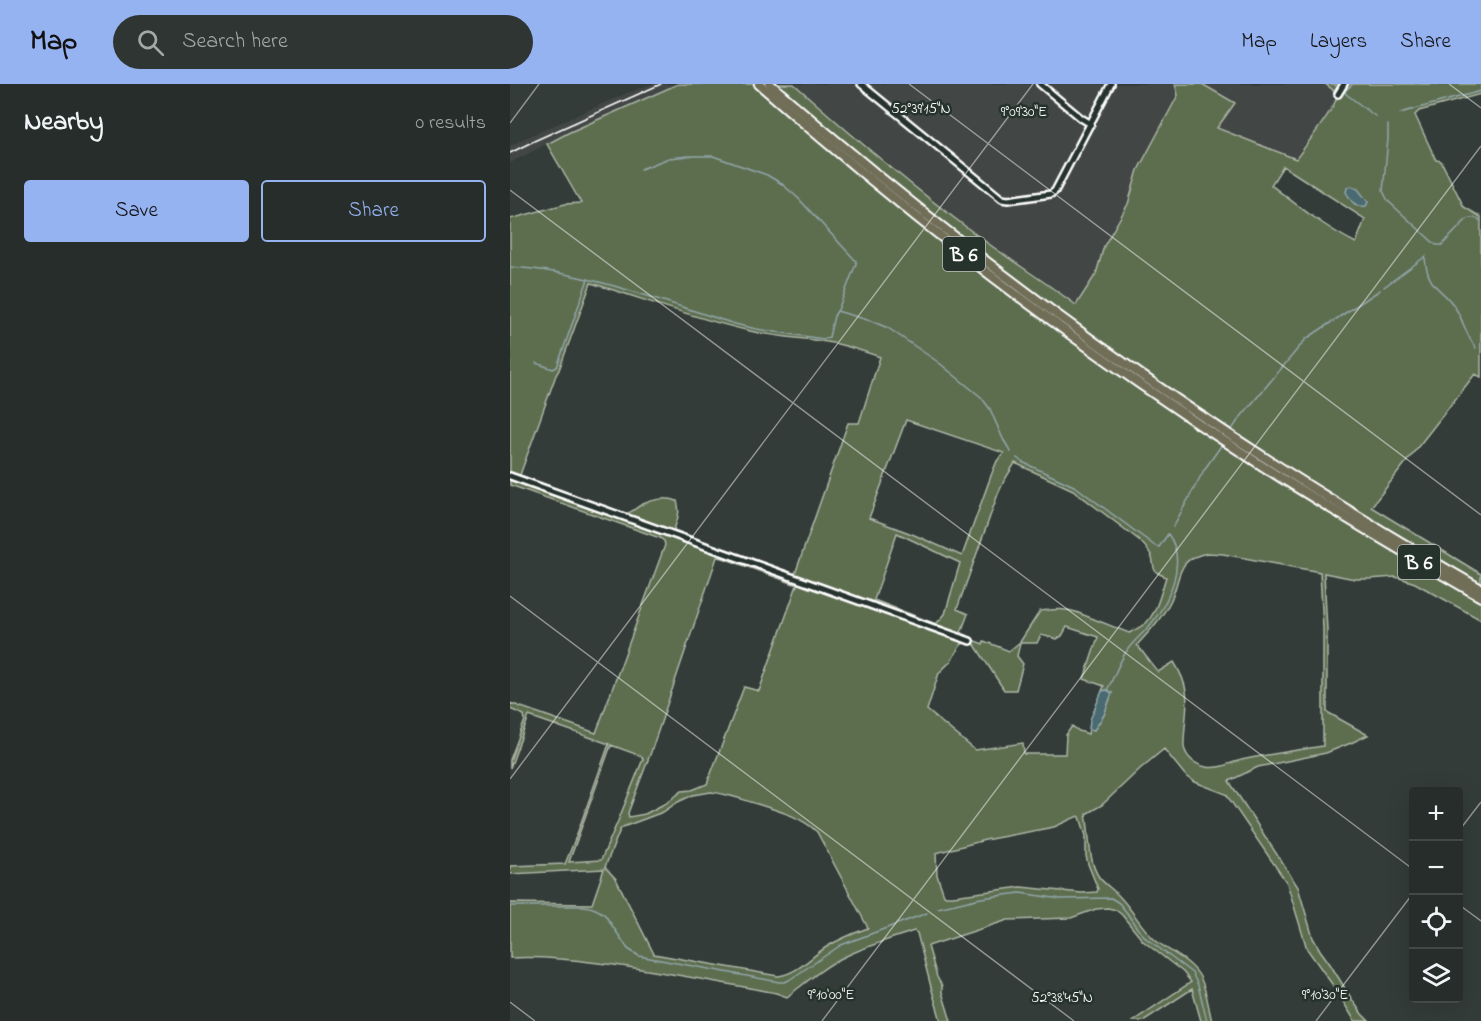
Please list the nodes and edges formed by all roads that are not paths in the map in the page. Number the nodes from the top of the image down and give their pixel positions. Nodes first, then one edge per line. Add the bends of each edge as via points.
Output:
1 (759, 84) edge
2 (770, 84) edge
3 (861, 84) edge
4 (1040, 84) edge
5 (1111, 84) edge
6 (1344, 84) edge
7 (1338, 94) dead end
8 (1091, 124) junction
9 (1182, 408) junction
10 (510, 476) edge
11 (1360, 523) junction
12 (1481, 589) edge
13 (1481, 597) edge
14 (970, 641) dead end

1 - 9 highway, B 6 via 956,248 1059,326
2 - 9 highway, B 6 via 911,203
3 - 8 street via 1002,199 1055,191
4 - 8 street
5 - 8 street
6 - 7 street
9 - 11 highway, B 6 via 1263,466
10 - 14 street
11 - 12 highway, B 6
11 - 13 highway, B 6

